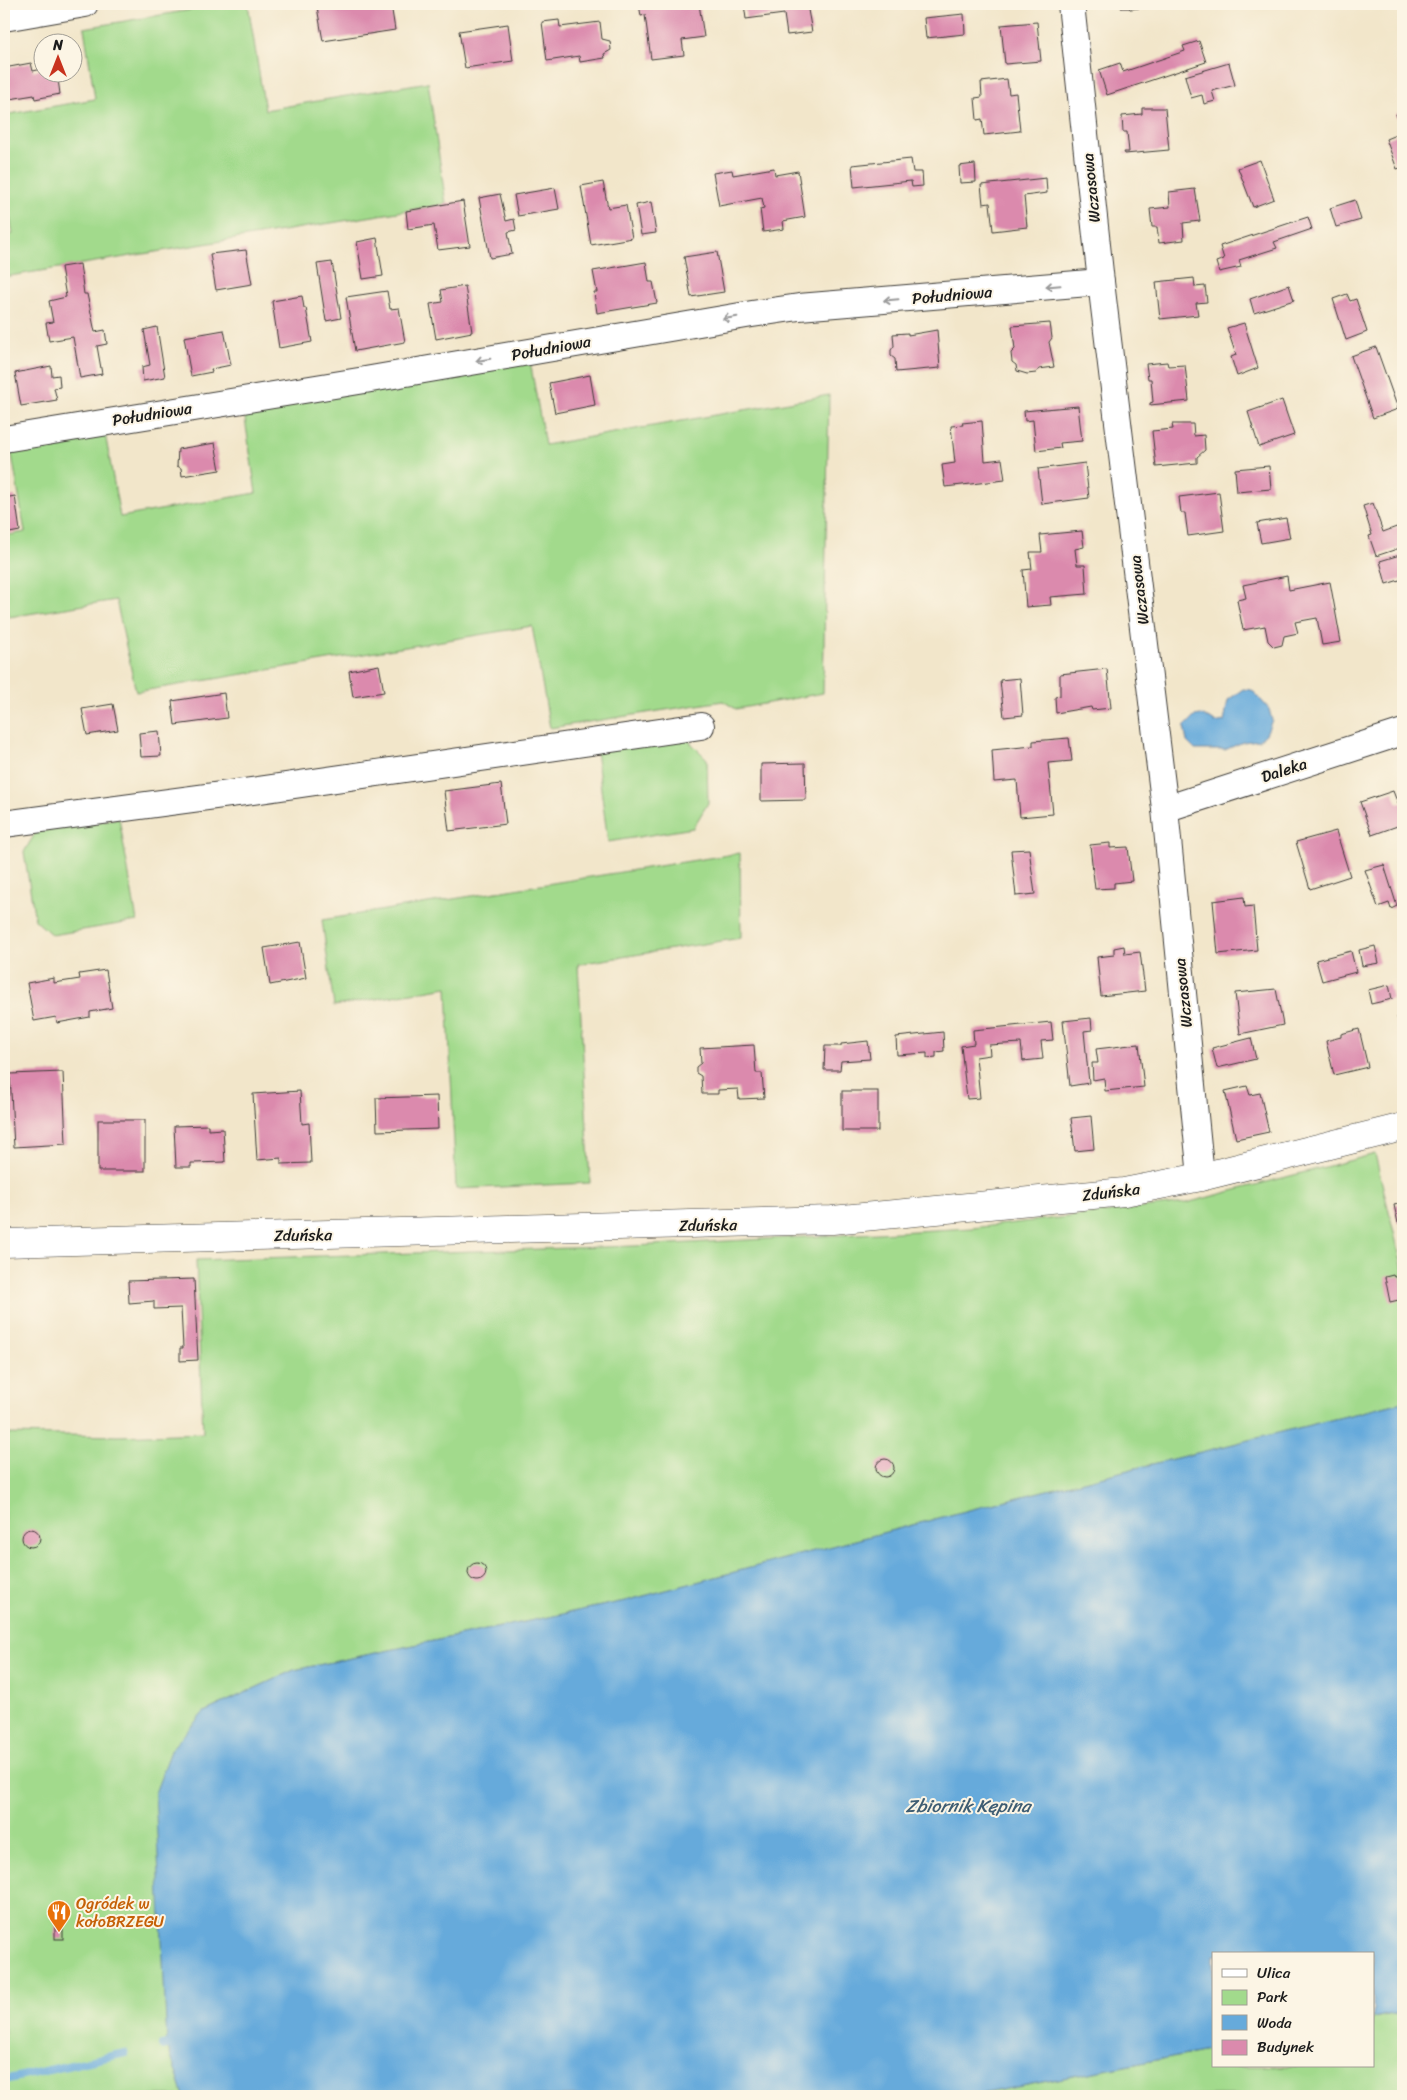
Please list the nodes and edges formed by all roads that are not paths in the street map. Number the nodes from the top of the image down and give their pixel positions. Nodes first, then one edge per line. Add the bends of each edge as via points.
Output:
1 (85, 4) edge
2 (1071, 4) edge
3 (4, 18) edge
4 (1102, 282) junction
5 (4, 439) edge
6 (701, 726) dead end
7 (1403, 732) edge
8 (1165, 809) junction
9 (4, 824) edge
10 (1403, 1128) edge
11 (1201, 1177) junction
12 (4, 1243) edge

1 - 3 street
2 - 4 street, Wczasowa
4 -> 5 street, Południowa via 762,312
4 - 8 street, Wczasowa
6 - 9 street
7 - 8 street, Daleka
8 - 11 street, Wczasowa
10 - 11 street, Zduńska
11 - 12 street, Zduńska via 1124,1192 832,1220

